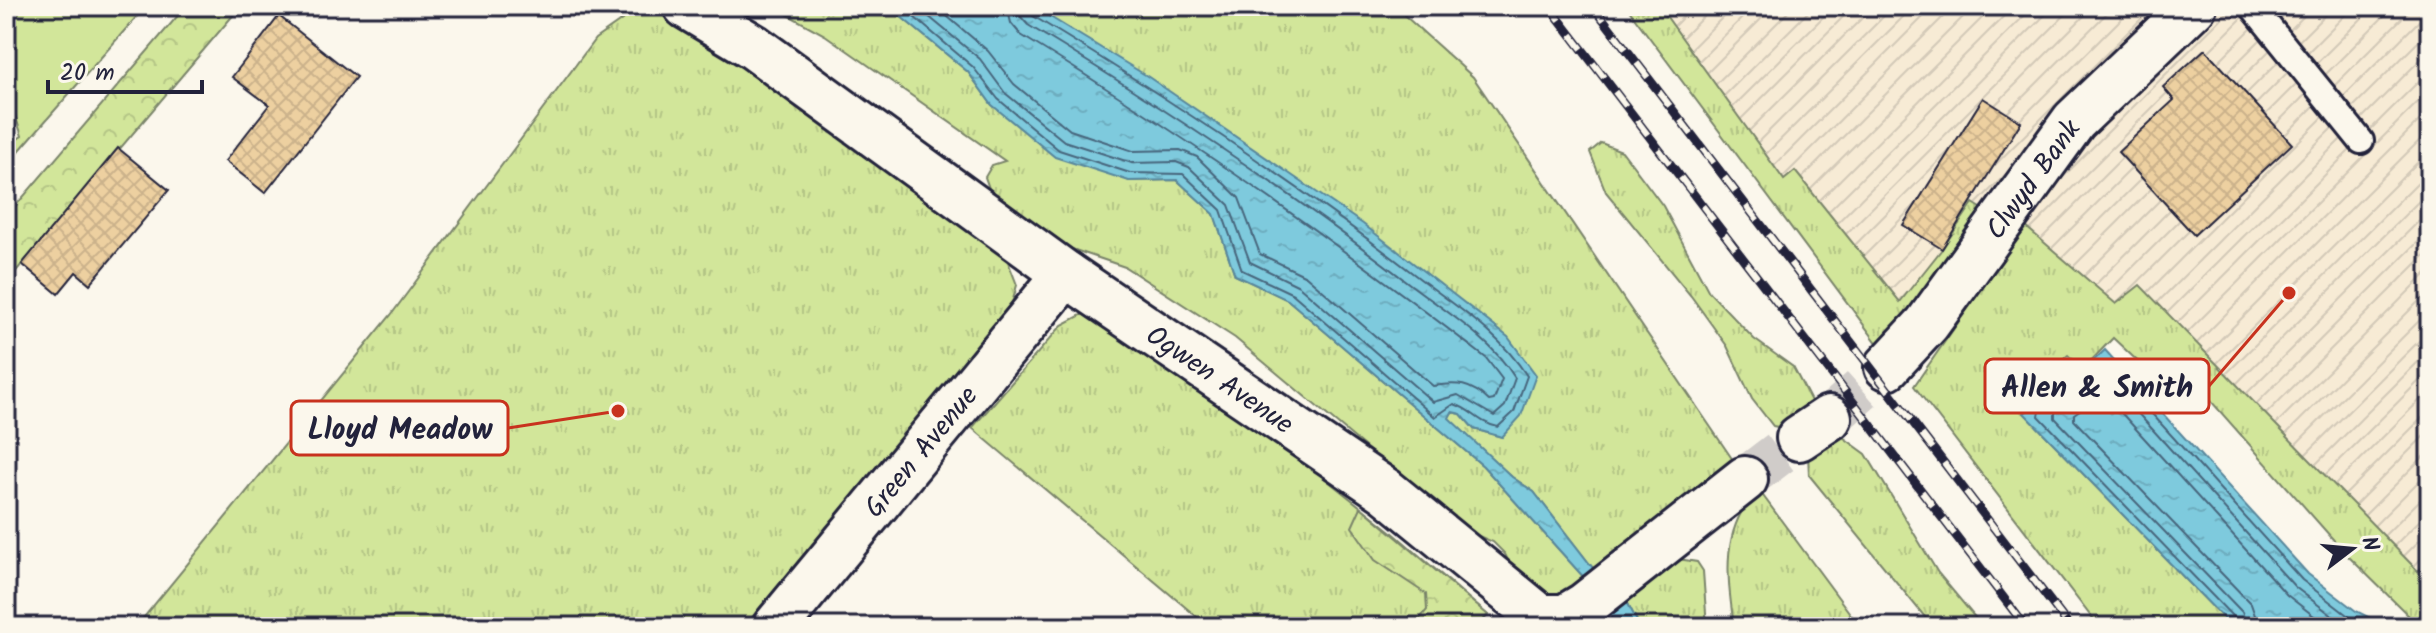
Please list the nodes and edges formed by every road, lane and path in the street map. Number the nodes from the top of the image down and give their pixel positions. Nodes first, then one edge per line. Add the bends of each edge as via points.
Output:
1 (686, 6) edge
2 (2194, 6) edge
3 (2252, 6) edge
4 (2361, 141) dead end
5 (1066, 274) junction
6 (1887, 367) tunnel mouth
7 (1745, 479) tunnel mouth
8 (775, 627) edge

1 - 5 street, Ogwen Avenue via 754,47
2 - 6 street, Clwyd Bank via 2074,121 1927,324
3 - 4 lane
5 - 7 street, Ogwen Avenue via 1386,491 1540,617 1565,617 1585,605
5 - 8 street, Green Avenue

